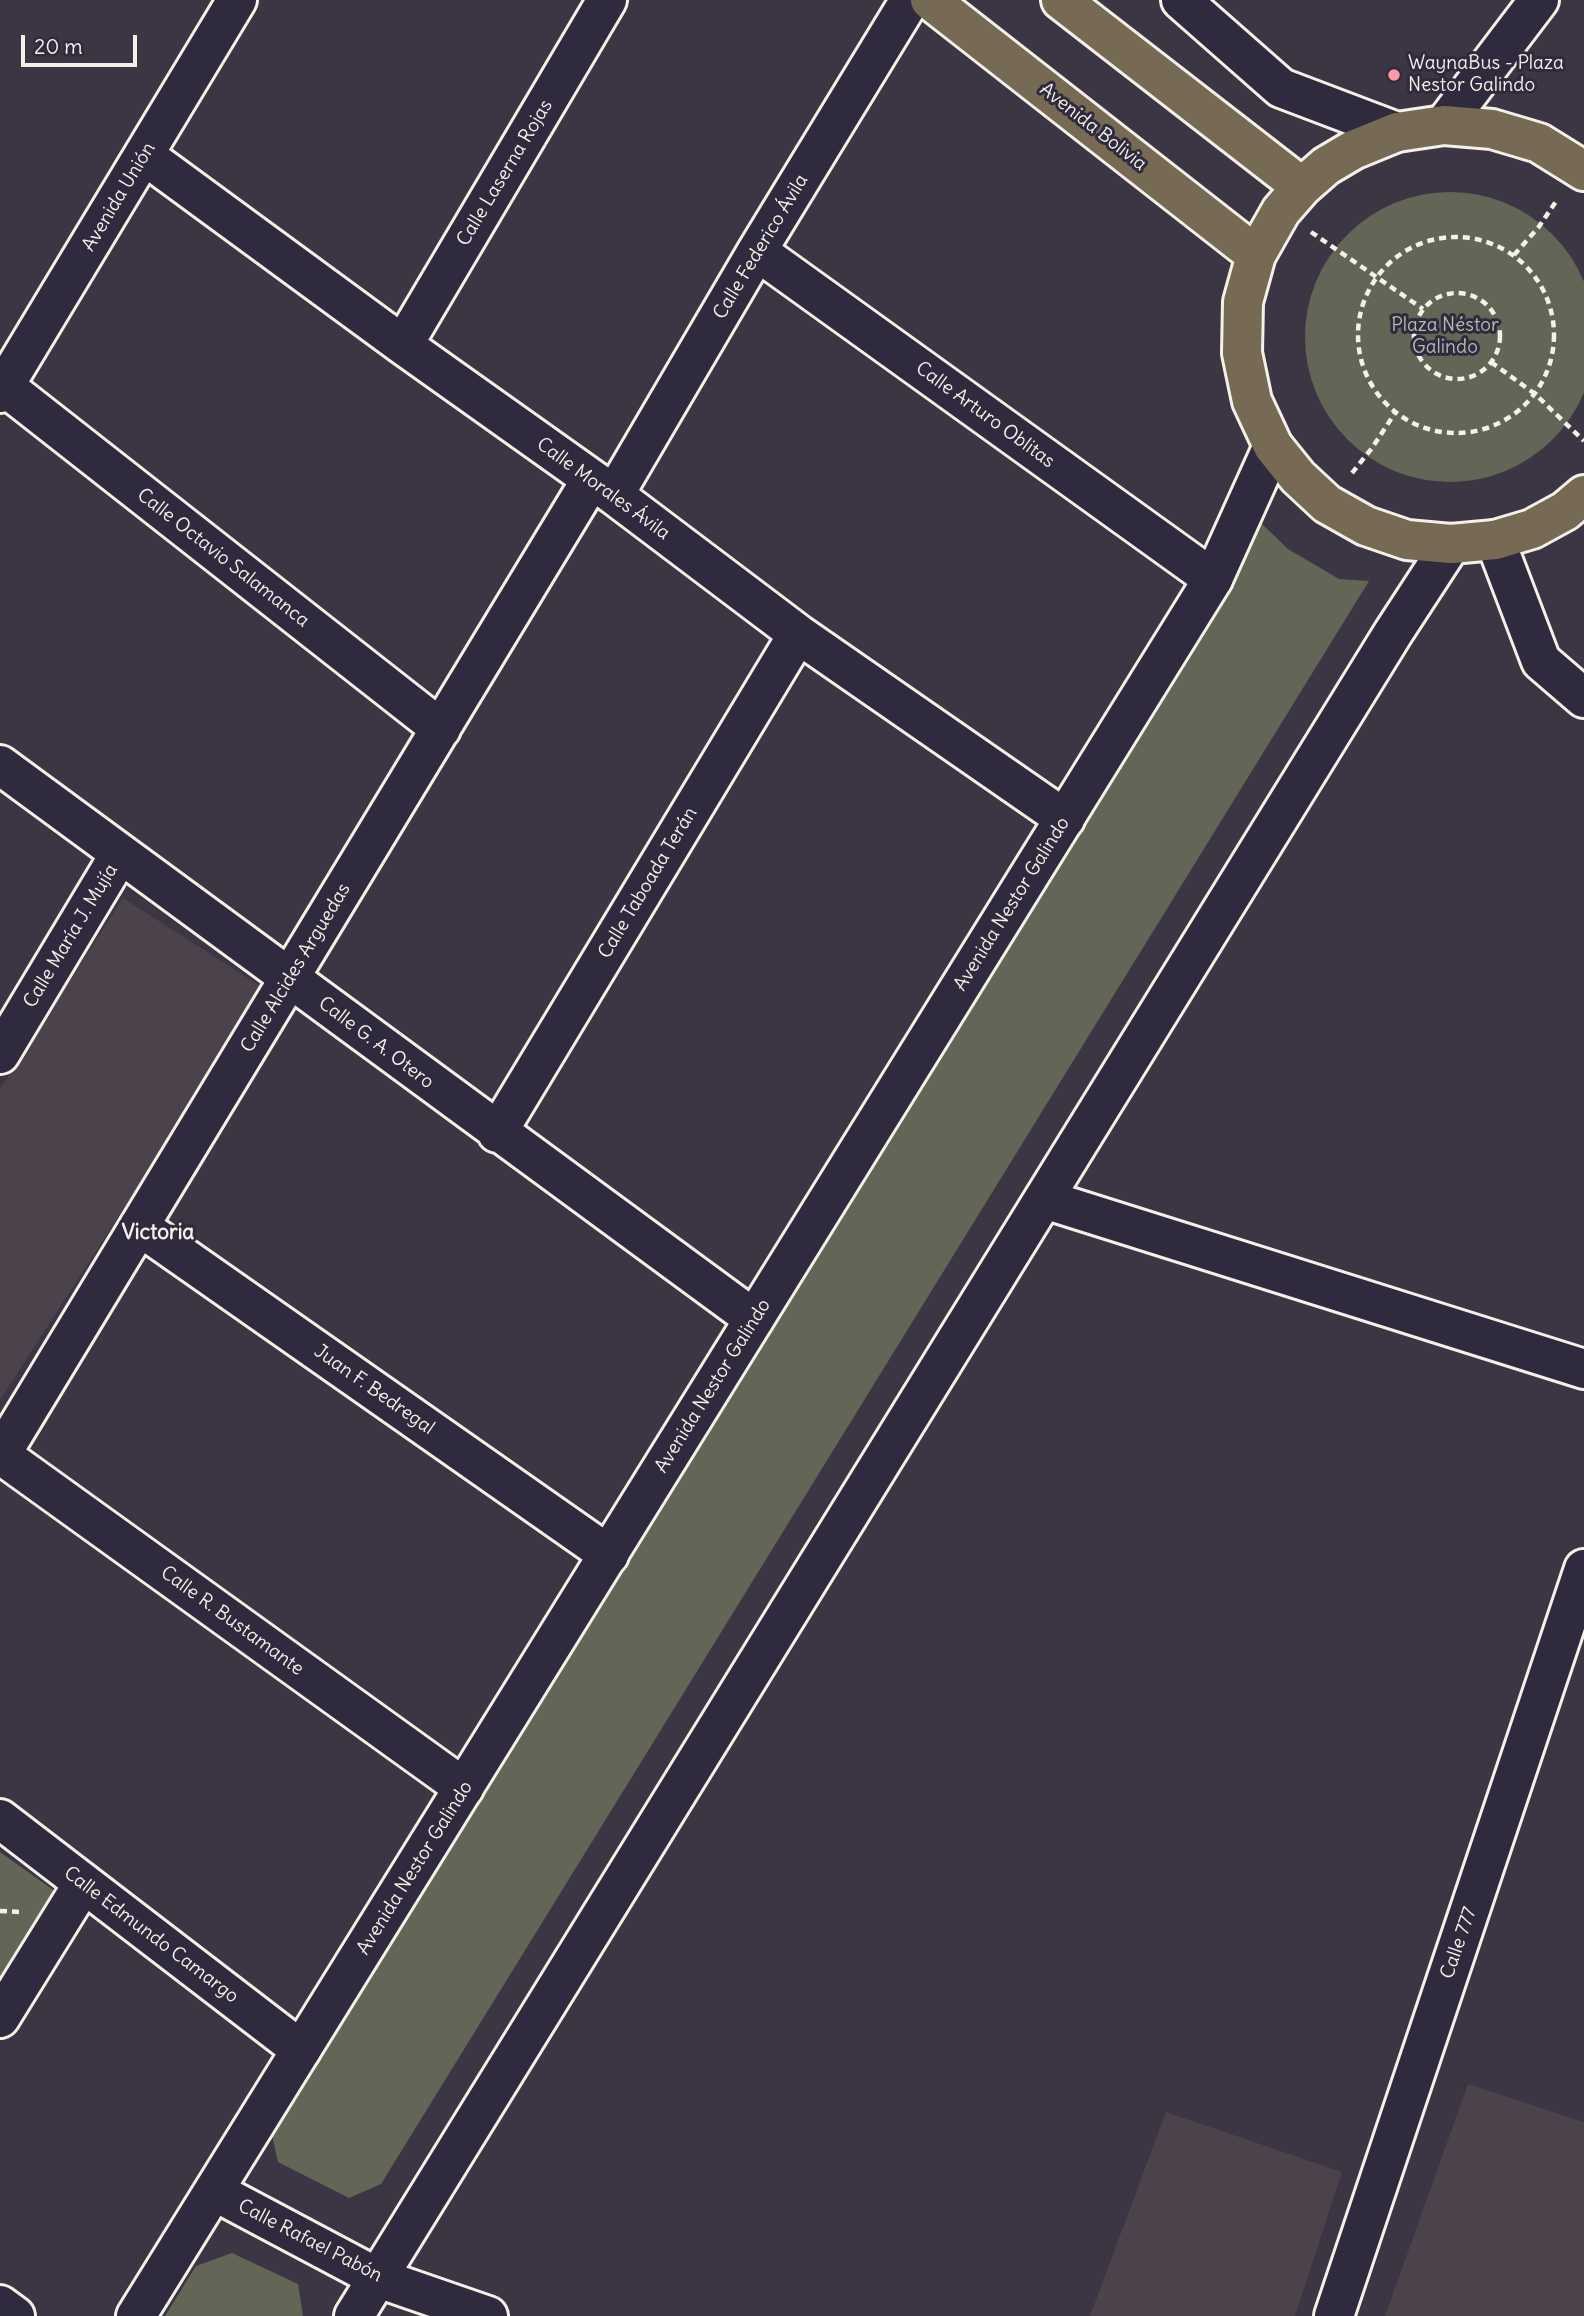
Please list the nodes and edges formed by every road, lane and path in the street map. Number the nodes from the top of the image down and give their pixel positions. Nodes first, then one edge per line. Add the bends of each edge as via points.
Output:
1 (607, 0) edge
2 (910, 0) edge
3 (930, 0) edge
4 (1061, 0) edge
5 (1181, 0) edge
6 (1539, 0) edge
7 (234, 1) edge
8 (1444, 125) junction
9 (1397, 132) junction
10 (144, 155) junction
11 (1582, 170) edge
12 (1291, 199) junction
13 (757, 251) junction
14 (1256, 255) junction
15 (1514, 255) junction
16 (1376, 276) junction
17 (1423, 309) junction
18 (403, 345) junction
19 (1491, 362) junction
20 (2, 390) edge
21 (1535, 394) junction
22 (1395, 413) junction
23 (1584, 440) edge
24 (1273, 446) junction
25 (603, 487) junction
26 (1327, 504) junction
27 (1578, 511) edge
28 (1495, 540) junction
29 (1451, 544) junction
30 (1213, 579) junction
31 (798, 634) junction
32 (1584, 698) edge
33 (441, 729) junction
34 (0, 765) edge
35 (1065, 819) junction
36 (120, 854) junction
37 (289, 979) junction
38 (0, 1054) edge
39 (497, 1133) junction
40 (1044, 1199) junction
41 (139, 1226) junction
42 (754, 1319) junction
43 (1584, 1369) edge
44 (0, 1455) edge
45 (608, 1555) junction
46 (1584, 1569) edge
47 (464, 1788) junction
48 (0, 1819) edge
49 (83, 1884) junction
50 (0, 2018) edge
51 (302, 2050) junction
52 (214, 2192) junction
53 (378, 2278) junction
54 (0, 2305) edge
55 (15, 2316) edge
56 (136, 2316) edge
57 (354, 2316) edge
58 (488, 2316) edge
59 (1334, 2316) edge

1 - 18 street, Calle Laserna Rojas
2 - 13 street, Calle Federico Ávila
3 - 14 main road, Avenida Bolivia
4 - 12 main road
5 - 9 street via 1281,88
6 - 8 street
7 - 10 street, Avenida Unión
8 - 9 main road
8 - 11 main road via 1492,128 1539,143
9 - 12 main road via 1353,149 1326,166
10 - 18 street, Calle Morales Ávila
10 - 20 street, Avenida Unión
11 - 15 path
12 - 14 main road
12 - 16 path
13 - 25 street, Calle Federico Ávila
13 - 30 street, Calle Arturo Oblitas
14 - 24 main road via 1243,302 1242,353 1251,401
15 - 16 path via 1487,241 1456,236 1426,241 1398,255
15 - 21 path via 1536,277 1552,315 1555,335 1550,367
16 - 17 path
16 - 22 path via 1362,303 1357,333 1361,363 1374,391
17 - 19 path via 1448,294 1463,293 1483,303 1497,320 1500,334
17 - 19 path via 1416,321 1415,348 1430,370 1442,377 1469,377
18 - 25 street, Calle Morales Ávila
19 - 21 path
20 - 33 street, Calle Octavio Salamanca
21 - 22 path via 1513,416 1484,430 1453,433 1422,428
21 - 23 path
22 - 26 path
24 - 26 main road
24 - 30 street, Avenida Nestor Galindo
25 - 31 street, Calle Morales Ávila
25 - 33 street, Calle Alcides Arguedas
26 - 29 main road via 1366,526 1408,540
27 - 28 main road
28 - 29 main road
28 - 32 street via 1541,662
29 - 40 street
30 - 35 street, Avenida Nestor Galindo
31 - 35 street, Calle Morales Ávila
31 - 39 street, Calle Taboada Terán
33 - 37 street, Calle Alcides Arguedas
34 - 36 street, Calle G. A. Otero
35 - 42 street, Avenida Nestor Galindo
36 - 37 street, Calle G. A. Otero
36 - 38 street, Calle María J. Mujía
37 - 39 street, Calle G. A. Otero
37 - 41 street, Calle Alcides Arguedas
39 - 42 street, Calle G. A. Otero
40 - 43 street
40 - 53 street
41 - 44 street, Calle Alcides Arguedas
41 - 45 street, Juan F. Bedregal
42 - 45 street, Avenida Nestor Galindo
44 - 47 street, Calle R. Bustamante
45 - 47 street, Avenida Nestor Galindo
46 - 59 street, Calle 777
47 - 51 street, Avenida Nestor Galindo
48 - 49 street, Calle Edmundo Camargo
49 - 50 street
49 - 51 street, Calle Edmundo Camargo
51 - 52 street, Avenida Nestor Galindo
52 - 53 street, Calle Rafael Pabón
52 - 56 street, Avenida Nestor Galindo
53 - 57 street
53 - 58 street, Calle Rafael Pabón
54 - 55 street

